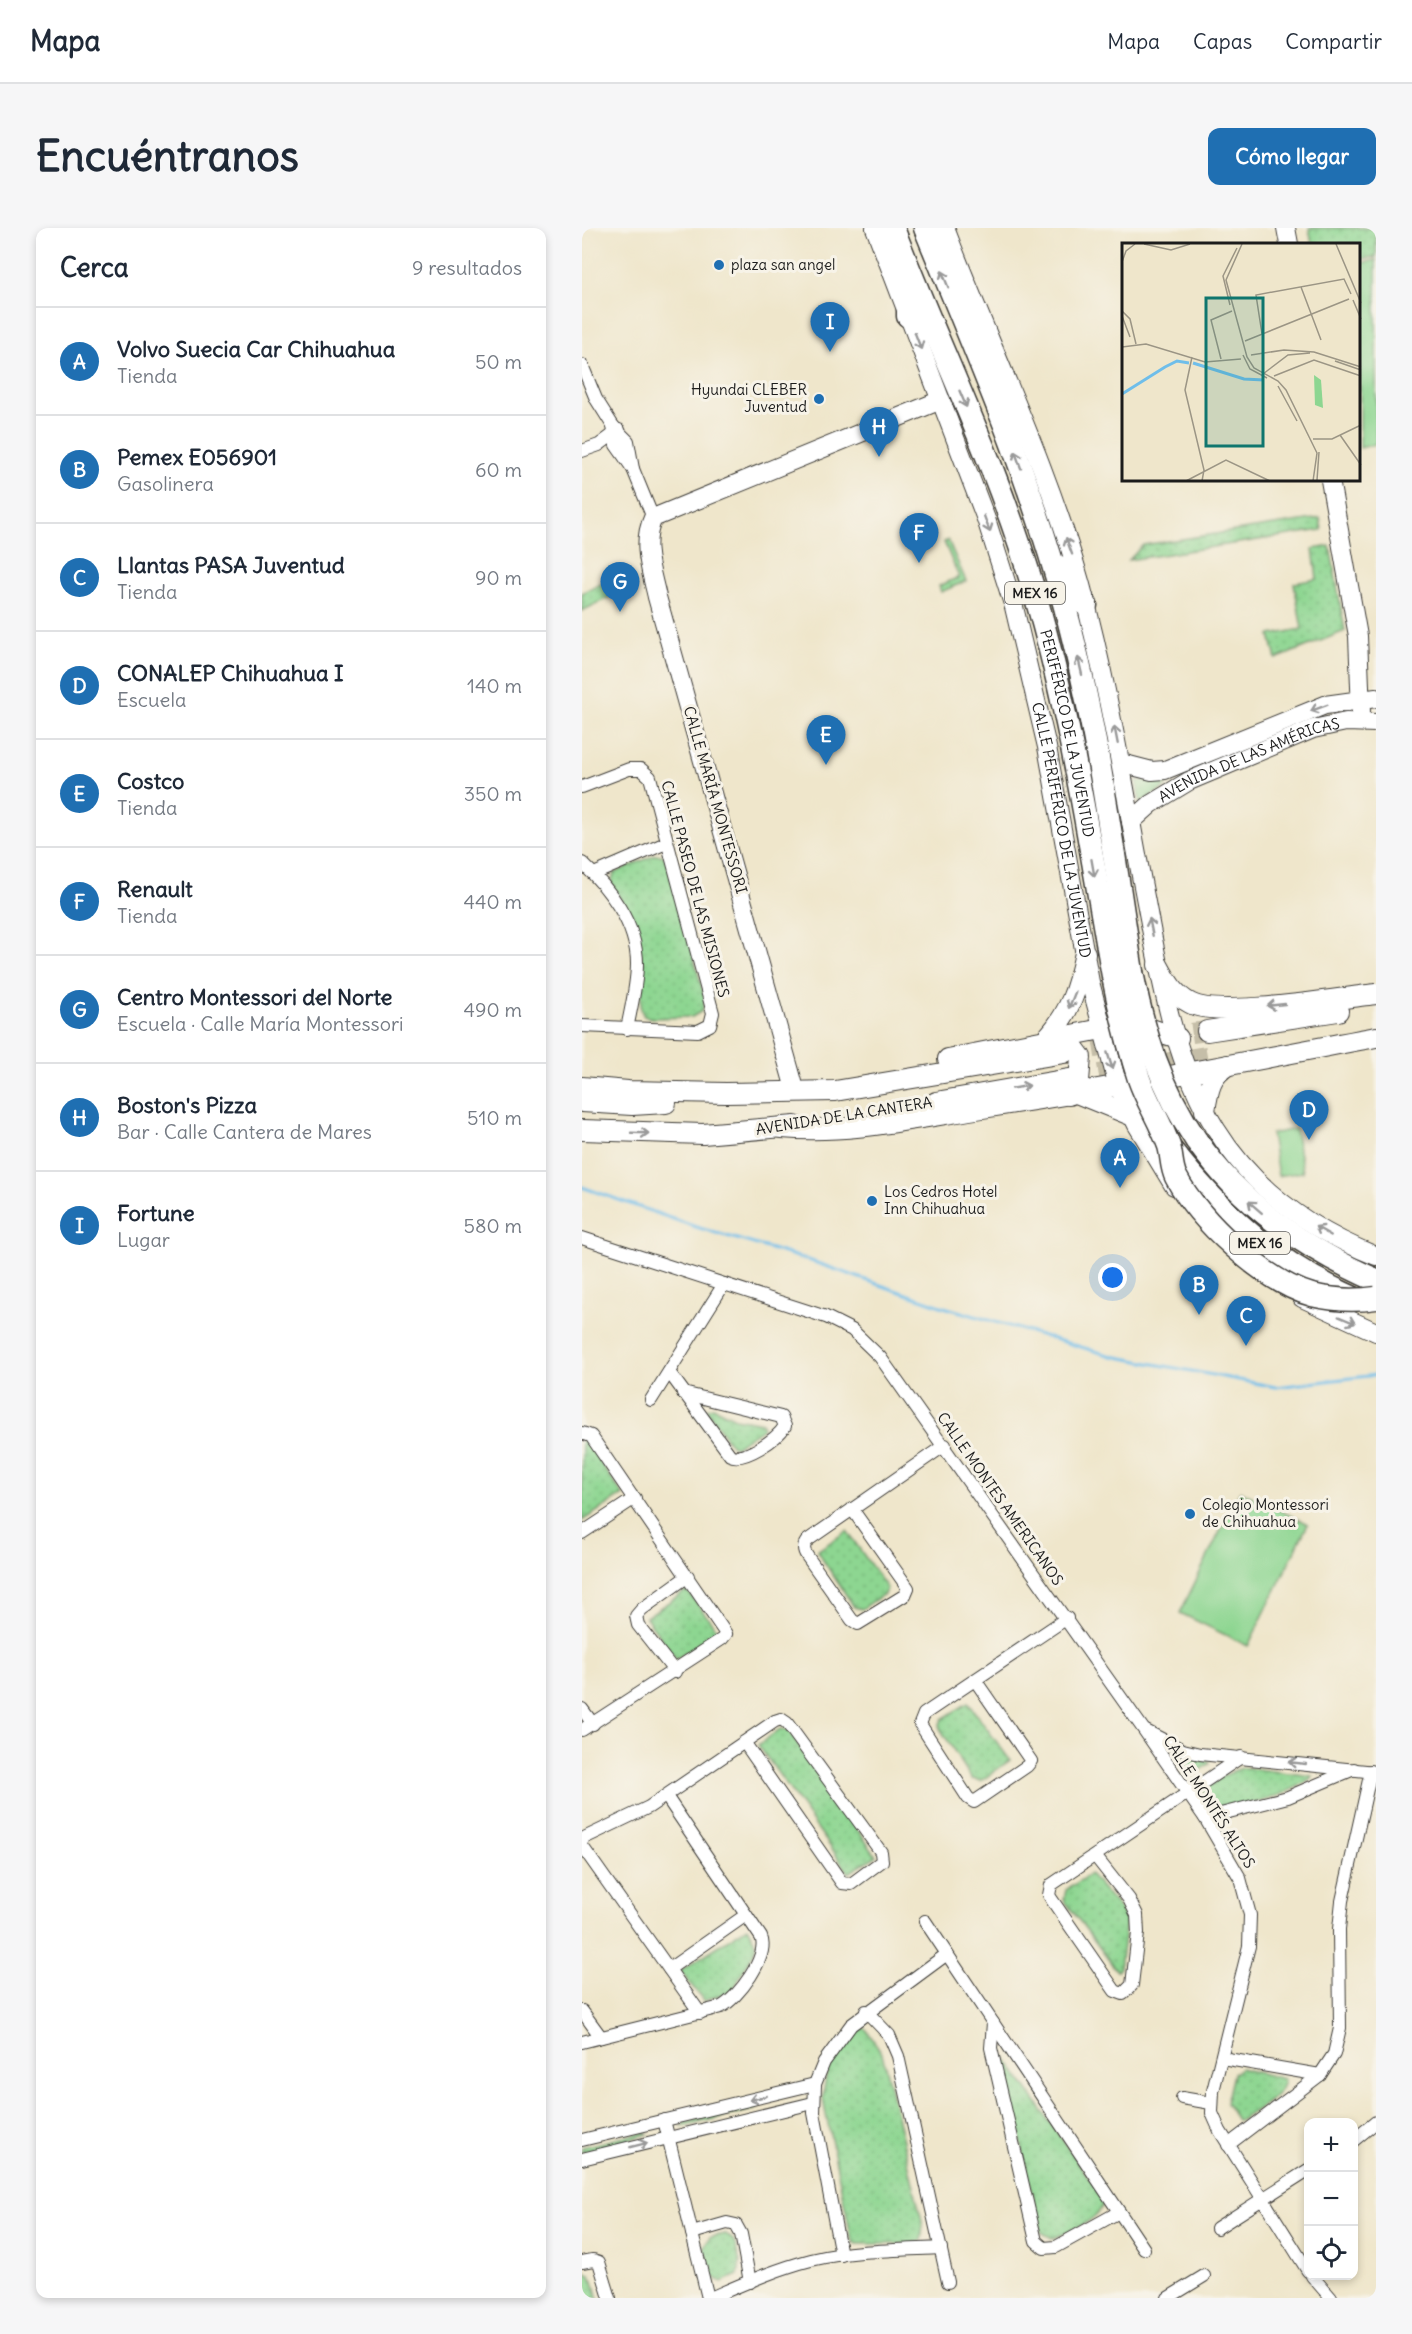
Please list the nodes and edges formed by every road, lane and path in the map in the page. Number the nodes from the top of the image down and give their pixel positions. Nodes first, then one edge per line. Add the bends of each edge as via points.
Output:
1 (875, 228) edge
2 (893, 228) edge
3 (1286, 228) edge
4 (933, 233) edge
5 (1289, 243) edge
6 (908, 265) junction
7 (908, 316) junction
8 (582, 365) edge
9 (941, 400) junction
10 (616, 430) junction
11 (582, 451) edge
12 (1330, 482) edge
13 (652, 518) junction
14 (1049, 552) junction
15 (1086, 605) junction
16 (1368, 699) edge
17 (1369, 723) edge
18 (1121, 763) junction
19 (1185, 773) junction
20 (582, 787) edge
21 (1131, 822) junction
22 (666, 843) junction
23 (582, 863) edge
24 (594, 874) junction
25 (1084, 952) junction
26 (1123, 974) junction
27 (1160, 974) junction
28 (1090, 982) junction
29 (1376, 994) edge
30 (1376, 1005) edge
31 (582, 1026) edge
32 (1376, 1026) edge
33 (627, 1029) junction
34 (1102, 1029) junction
35 (1207, 1030) tunnel mouth
36 (1376, 1037) edge
37 (1178, 1038) junction
38 (1056, 1043) junction
39 (1220, 1060) junction
40 (1189, 1071) junction
41 (793, 1082) junction
42 (1118, 1086) junction
43 (582, 1087) edge
44 (1071, 1089) junction
45 (694, 1093) junction
46 (755, 1093) junction
47 (582, 1102) edge
48 (1204, 1108) junction
49 (1135, 1120) junction
50 (582, 1130) edge
51 (1169, 1147) junction
52 (582, 1238) edge
53 (1376, 1256) edge
54 (1376, 1281) edge
55 (724, 1284) junction
56 (1376, 1298) edge
57 (1376, 1307) edge
58 (1376, 1332) edge
59 (669, 1372) junction
60 (683, 1393) junction
61 (651, 1400) dead end
62 (582, 1433) edge
63 (945, 1445) junction
64 (634, 1498) junction
65 (852, 1509) junction
66 (582, 1533) edge
67 (688, 1576) junction
68 (1067, 1618) junction
69 (675, 1672) junction
70 (975, 1680) junction
71 (582, 1709) edge
72 (587, 1727) edge
73 (1144, 1730) junction
74 (744, 1742) junction
75 (1241, 1757) junction
76 (1355, 1769) junction
77 (1373, 1771) edge
78 (1186, 1793) junction
79 (666, 1796) junction
80 (1205, 1818) junction
81 (582, 1839) edge
82 (582, 1846) edge
83 (1095, 1856) junction
84 (746, 1915) junction
85 (925, 1921) dead end
86 (947, 1954) junction
87 (669, 1969) junction
88 (582, 2011) edge
89 (866, 2011) junction
90 (700, 2013) junction
91 (993, 2022) junction
92 (601, 2037) junction
93 (582, 2042) edge
94 (1222, 2058) junction
95 (1320, 2075) junction
96 (814, 2084) junction
97 (1182, 2098) dead end
98 (813, 2103) junction
99 (1211, 2103) junction
100 (664, 2120) junction
101 (1376, 2122) edge
102 (1358, 2136) edge
103 (669, 2138) junction
104 (582, 2140) edge
105 (1228, 2145) junction
106 (582, 2159) edge
107 (1305, 2172) edge
108 (1262, 2200) junction
109 (1119, 2212) junction
110 (1217, 2228) dead end
111 (692, 2233) junction
112 (941, 2248) junction
113 (1144, 2249) dead end
114 (841, 2255) junction
115 (582, 2262) edge
116 (1304, 2265) edge
117 (1204, 2276) dead end
118 (1315, 2280) edge
119 (750, 2282) junction
120 (948, 2282) dead end
121 (1176, 2297) edge
122 (610, 2298) edge
123 (709, 2298) edge
124 (1331, 2298) edge

1 - 7 main road, CALLE PERIFÉRICO DE LA JUVENTUD
2 - 6 highway, PERIFÉRICO DE LA JUVENTUD / MEX 16
3 - 5 main road
14 -> 4 highway, PERIFÉRICO DE LA JUVENTUD / MEX 16
15 -> 4 main road via 1042,471
6 - 7 highway
6 -> 26 highway, PERIFÉRICO DE LA JUVENTUD / MEX 16 via 998,488 1034,590
7 -> 9 main road, CALLE PERIFÉRICO DE LA JUVENTUD
8 - 10 street via 596,399
9 - 13 main road
9 -> 25 main road, CALLE PERIFÉRICO DE LA JUVENTUD via 1014,607 1047,747
10 - 11 street via 599,445
10 - 13 street via 616,445 633,469
12 - 16 main road
13 - 41 main road, CALLE MARÍA MONTESSORI via 646,534 647,551 657,597
14 - 15 highway
26 -> 14 highway, PERIFÉRICO DE LA JUVENTUD / MEX 16 via 1092,722
18 -> 15 main road
16 - 17 main road
16 -> 19 main road, AVENIDA DE LAS AMÉRICAS via 1325,705
17 - 19 main road, AVENIDA DE LAS AMÉRICAS via 1328,724
18 - 19 main road, AVENIDA DE LAS AMÉRICAS via 1152,771
18 - 21 main road
19 - 21 main road, AVENIDA DE LAS AMÉRICAS
20 - 22 street, CALLE PASEO DE LAS MISIONES via 629,769 646,772
27 -> 21 main road
22 - 24 street
22 - 33 street, CALLE PASEO DE LAS MISIONES via 712,1007 712,1020 706,1029 698,1031
23 - 24 street
24 - 33 street via 620,907 636,950 638,965
25 - 28 main road, CALLE PERIFÉRICO DE LA JUVENTUD
25 -> 38 main road via 1072,1002
26 - 51 highway, MEX 16, bridge via 1126,1036 1139,1079
54 -> 26 highway, MEX 16, bridge via 1338,1264 1276,1225 1233,1185 1179,1114 1163,1083
27 - 28 main road via 1144,997 1120,1003 1110,1001
29 -> 27 main road via 1205,1009 1179,996
27 - 37 main road
28 - 34 main road, CALLE PERIFÉRICO DE LA JUVENTUD
30 - 35 main road
31 - 33 street, CALLE PASEO DE LAS MISIONES
32 - 39 main road
34 - 37 main road via 1151,1029
34 - 38 main road
34 -> 42 main road, CALLE PERIFÉRICO DE LA JUVENTUD
36 - 39 main road
37 - 40 main road
38 - 41 main road
38 - 44 main road via 1069,1041 1081,1058 1079,1081
38 - 46 main road, AVENIDA DE LA CANTERA via 835,1091
39 - 40 main road, AVENIDA DE LA CANTERA
39 - 48 main road
40 - 42 main road, AVENIDA DE LA CANTERA
40 - 48 main road
41 - 46 main road
42 - 44 main road, AVENIDA DE LA CANTERA
42 - 49 main road, CALLE PERIFÉRICO DE LA JUVENTUD
43 - 45 main road, AVENIDA DE LA CANTERA
44 - 49 main road
50 -> 44 main road, AVENIDA DE LA CANTERA via 703,1134 782,1128 827,1130
45 - 46 main road, AVENIDA DE LA CANTERA
45 - 47 main road via 666,1103
48 - 49 main road via 1189,1097 1159,1094 1148,1100
53 -> 48 main road via 1338,1240 1288,1208 1240,1162
49 -> 58 main road, CALLE PERIFÉRICO DE LA JUVENTUD via 1180,1196 1239,1256 1282,1287
51 - 56 highway, bridge via 1175,1175 1189,1198 1261,1268 1311,1294 1339,1299
51 - 57 highway, MEX 16 via 1214,1202 1262,1245 1325,1286
52 - 55 street, CALLE MONTES AMERICANOS
55 - 59 street
55 - 63 street, CALLE MONTES AMERICANOS via 826,1317 852,1330 880,1357
59 - 60 street
59 - 61 street
60 - 60 street via 734,1457 746,1456 785,1426 781,1417
62 - 64 street via 591,1436
63 - 65 street
63 - 68 street, CALLE MONTES AMERICANOS
64 - 66 street
64 - 67 street
65 - 65 street via 808,1540 804,1547 858,1624 905,1595 908,1588
67 - 69 street via 726,1634
67 - 69 street via 636,1616 638,1625
68 - 70 street
68 - 73 street, CALLE MONTES AMERICANOS
69 - 72 street
70 - 70 street via 919,1720 974,1802 1031,1761
71 - 72 street
73 - 75 street, CALLE MONTES AMERICANOS via 1183,1750
73 - 78 street, CALLE MONTÉS ALTOS
74 - 74 street via 775,1721 782,1719 787,1723 881,1852 882,1861 851,1884 842,1883
74 - 79 street
76 -> 75 street, CALLE MONTES AMERICANOS
75 - 78 street
76 - 77 street, CALLE MONTES AMERICANOS
76 - 80 street via 1288,1797
77 - 95 street via 1341,1908 1338,2041
78 - 80 street, CALLE MONTÉS ALTOS
78 - 83 street
79 - 81 street via 618,1824
79 - 84 street
80 - 94 street, CALLE MONTÉS ALTOS via 1240,1878 1250,1915 1248,1953
82 - 87 street
83 - 83 street via 1053,1882 1049,1895 1115,1991 1123,1994 1132,1985 1137,1915
84 - 87 street
84 - 90 street via 763,1941 763,1951 737,1996 721,2007
85 - 86 street
86 - 89 street
86 - 91 street
87 - 90 street
88 - 92 street
89 - 96 street via 835,2044
89 - 112 street via 889,2035 898,2056
90 - 92 street
91 - 109 street
91 - 109 street via 991,2048 1036,2241 1044,2248 1056,2247
92 - 93 street
94 - 95 street
94 - 99 street, CALLE MONTÉS ALTOS
95 - 105 street
96 - 98 street
96 -> 100 street
97 - 99 street
98 - 103 street
98 - 114 street
99 - 105 street via 1215,2122
100 - 103 street
100 - 104 street
101 - 102 street
106 -> 103 street
103 - 111 street
105 - 108 street
107 - 108 street
108 - 110 street
108 - 116 street
109 - 113 street
111 - 119 street via 727,2223 736,2225
111 - 123 street
112 - 114 street
112 - 120 street
114 - 119 street via 794,2265
115 - 122 street via 599,2262
117 - 121 street
118 - 124 street
119 - 123 street

